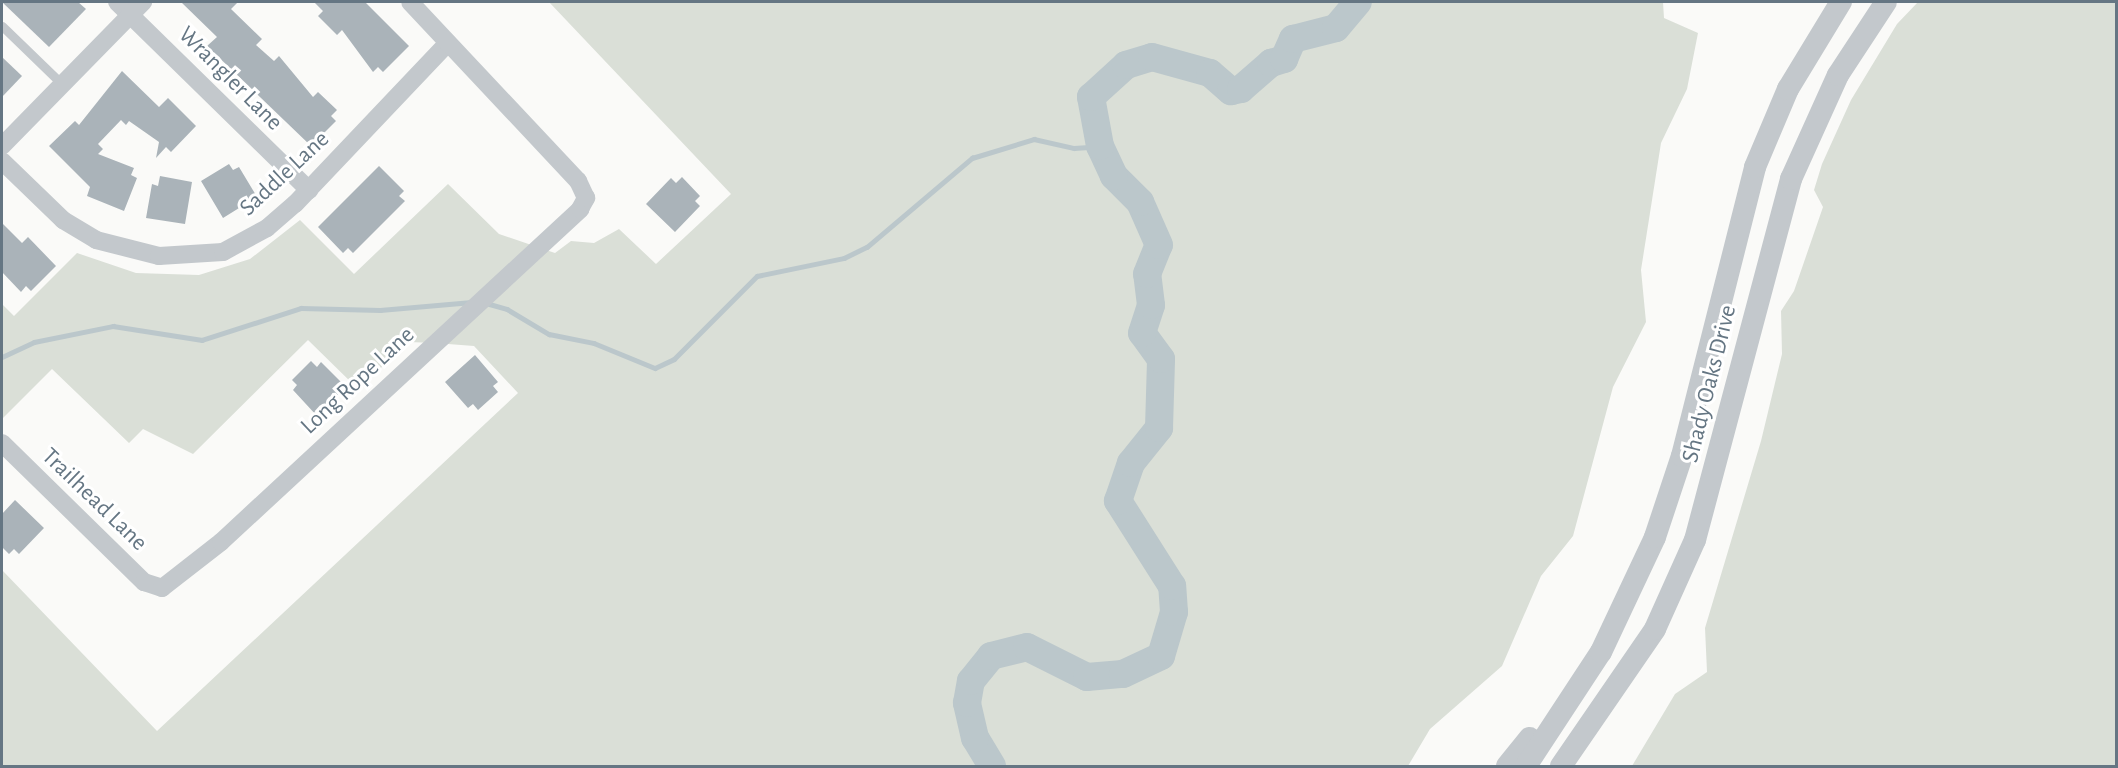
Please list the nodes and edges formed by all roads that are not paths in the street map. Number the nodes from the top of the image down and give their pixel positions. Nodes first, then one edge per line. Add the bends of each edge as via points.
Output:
1 (410, 2) edge
2 (1841, 2) edge
3 (1886, 2) edge
4 (130, 6) edge
5 (2, 26) edge
6 (448, 43) junction
7 (62, 84) junction
8 (2, 146) edge
9 (2, 160) edge
10 (309, 190) junction
11 (2, 443) edge
12 (155, 588) joint
13 (1623, 607) junction
14 (1507, 766) edge
15 (1526, 766) edge
16 (1561, 766) edge

1 - 6 street
2 - 13 street, Shady Oaks Drive via 1793,80 1755,167 1674,483
3 - 16 street, Shady Oaks Drive via 1829,93 1791,179 1713,485 1691,550 1633,665
4 - 7 street
4 - 10 street, Wrangler Lane
5 - 7 lane
6 - 10 street, Saddle Lane
6 - 12 street, Long Rope Lane via 578,181 586,198 540,247 221,542 168,585
7 - 8 street
9 - 10 street, Saddle Lane via 79,231 114,247 159,256 223,252 267,228
11 - 12 street, Trailhead Lane
13 - 14 street, Shady Oaks Drive
13 - 15 street, Shady Oaks Drive via 1601,652

